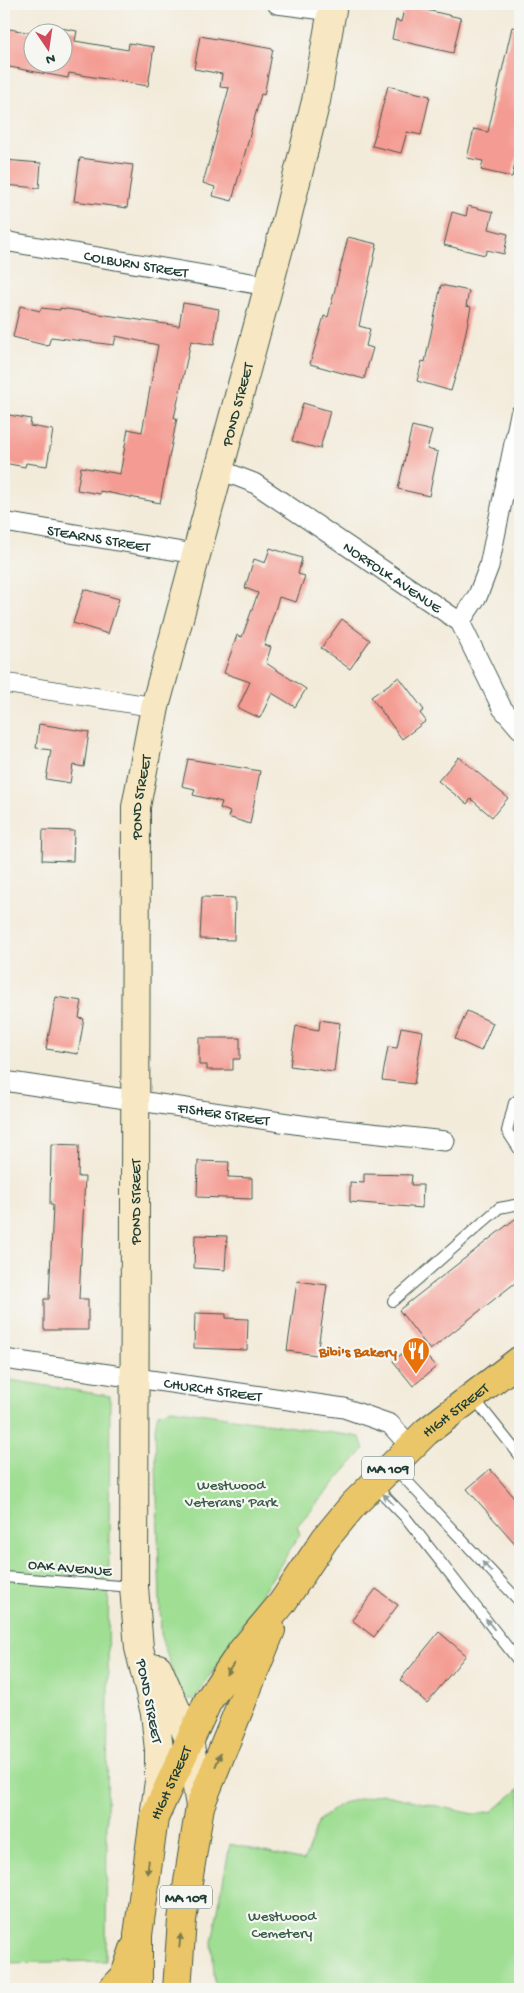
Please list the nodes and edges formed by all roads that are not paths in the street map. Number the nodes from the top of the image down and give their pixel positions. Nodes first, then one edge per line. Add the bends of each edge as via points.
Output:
1 (277, 4) edge
2 (332, 8) edge
3 (4, 241) edge
4 (268, 286) junction
5 (520, 414) edge
6 (218, 469) junction
7 (4, 522) edge
8 (195, 554) junction
9 (460, 622) junction
10 (4, 684) edge
11 (155, 707) junction
12 (520, 729) edge
13 (4, 1081) edge
14 (520, 1098) edge
15 (135, 1099) junction
16 (445, 1141) dead end
17 (520, 1151) edge
18 (520, 1204) edge
19 (393, 1301) dead end
20 (4, 1359) edge
21 (520, 1360) edge
22 (135, 1379) junction
23 (473, 1396) junction
24 (520, 1456) edge
25 (392, 1465) junction
26 (4, 1577) edge
27 (135, 1600) junction
28 (520, 1602) edge
29 (282, 1603) junction
30 (520, 1663) edge
31 (188, 1739) junction
32 (200, 1806) junction
33 (154, 1818) junction
34 (138, 1935) junction
35 (112, 1989) edge
36 (138, 1989) edge
37 (176, 1989) edge

1 - 2 street
2 - 4 street, POND STREET via 316,101
3 - 4 street, COLBURN STREET
4 - 6 street, POND STREET
5 - 9 street via 489,566 478,595
6 - 8 street, POND STREET
6 - 9 street, NORFOLK AVENUE via 254,483
7 - 8 street, STEARNS STREET
8 - 11 street, POND STREET
9 - 12 street, NORFOLK AVENUE via 502,708
10 - 11 street
11 - 15 street, POND STREET via 136,807
13 - 15 street, FISHER STREET
14 - 17 lane via 514,1103 507,1131
15 - 16 street, FISHER STREET via 314,1127
15 - 22 street, POND STREET
18 - 19 lane via 499,1208
20 - 22 street, CHURCH STREET
21 - 23 main road, HIGH STREET / MA 109
22 - 25 street, CHURCH STREET via 344,1408 390,1424
22 - 27 street, POND STREET
23 - 24 lane
23 - 25 main road, HIGH STREET / MA 109
28 -> 25 lane
25 - 29 main road, HIGH STREET / MA 109 via 325,1539
30 -> 25 lane via 406,1518
26 - 27 lane, OAK AVENUE
27 - 31 street, POND STREET
27 - 33 street, POND STREET via 140,1648 155,1713 159,1750
29 -> 31 main road, HIGH STREET / MA 109 via 242,1651 208,1701
32 -> 29 main road, HIGH STREET / MA 109
31 - 32 street, POND STREET
31 - 33 main road, HIGH STREET / MA 109
37 -> 32 main road, HIGH STREET / MA 109 via 182,1920
33 -> 34 main road, HIGH STREET / MA 109
34 - 35 main road via 125,1975
34 - 36 main road, HIGH STREET / MA 109

